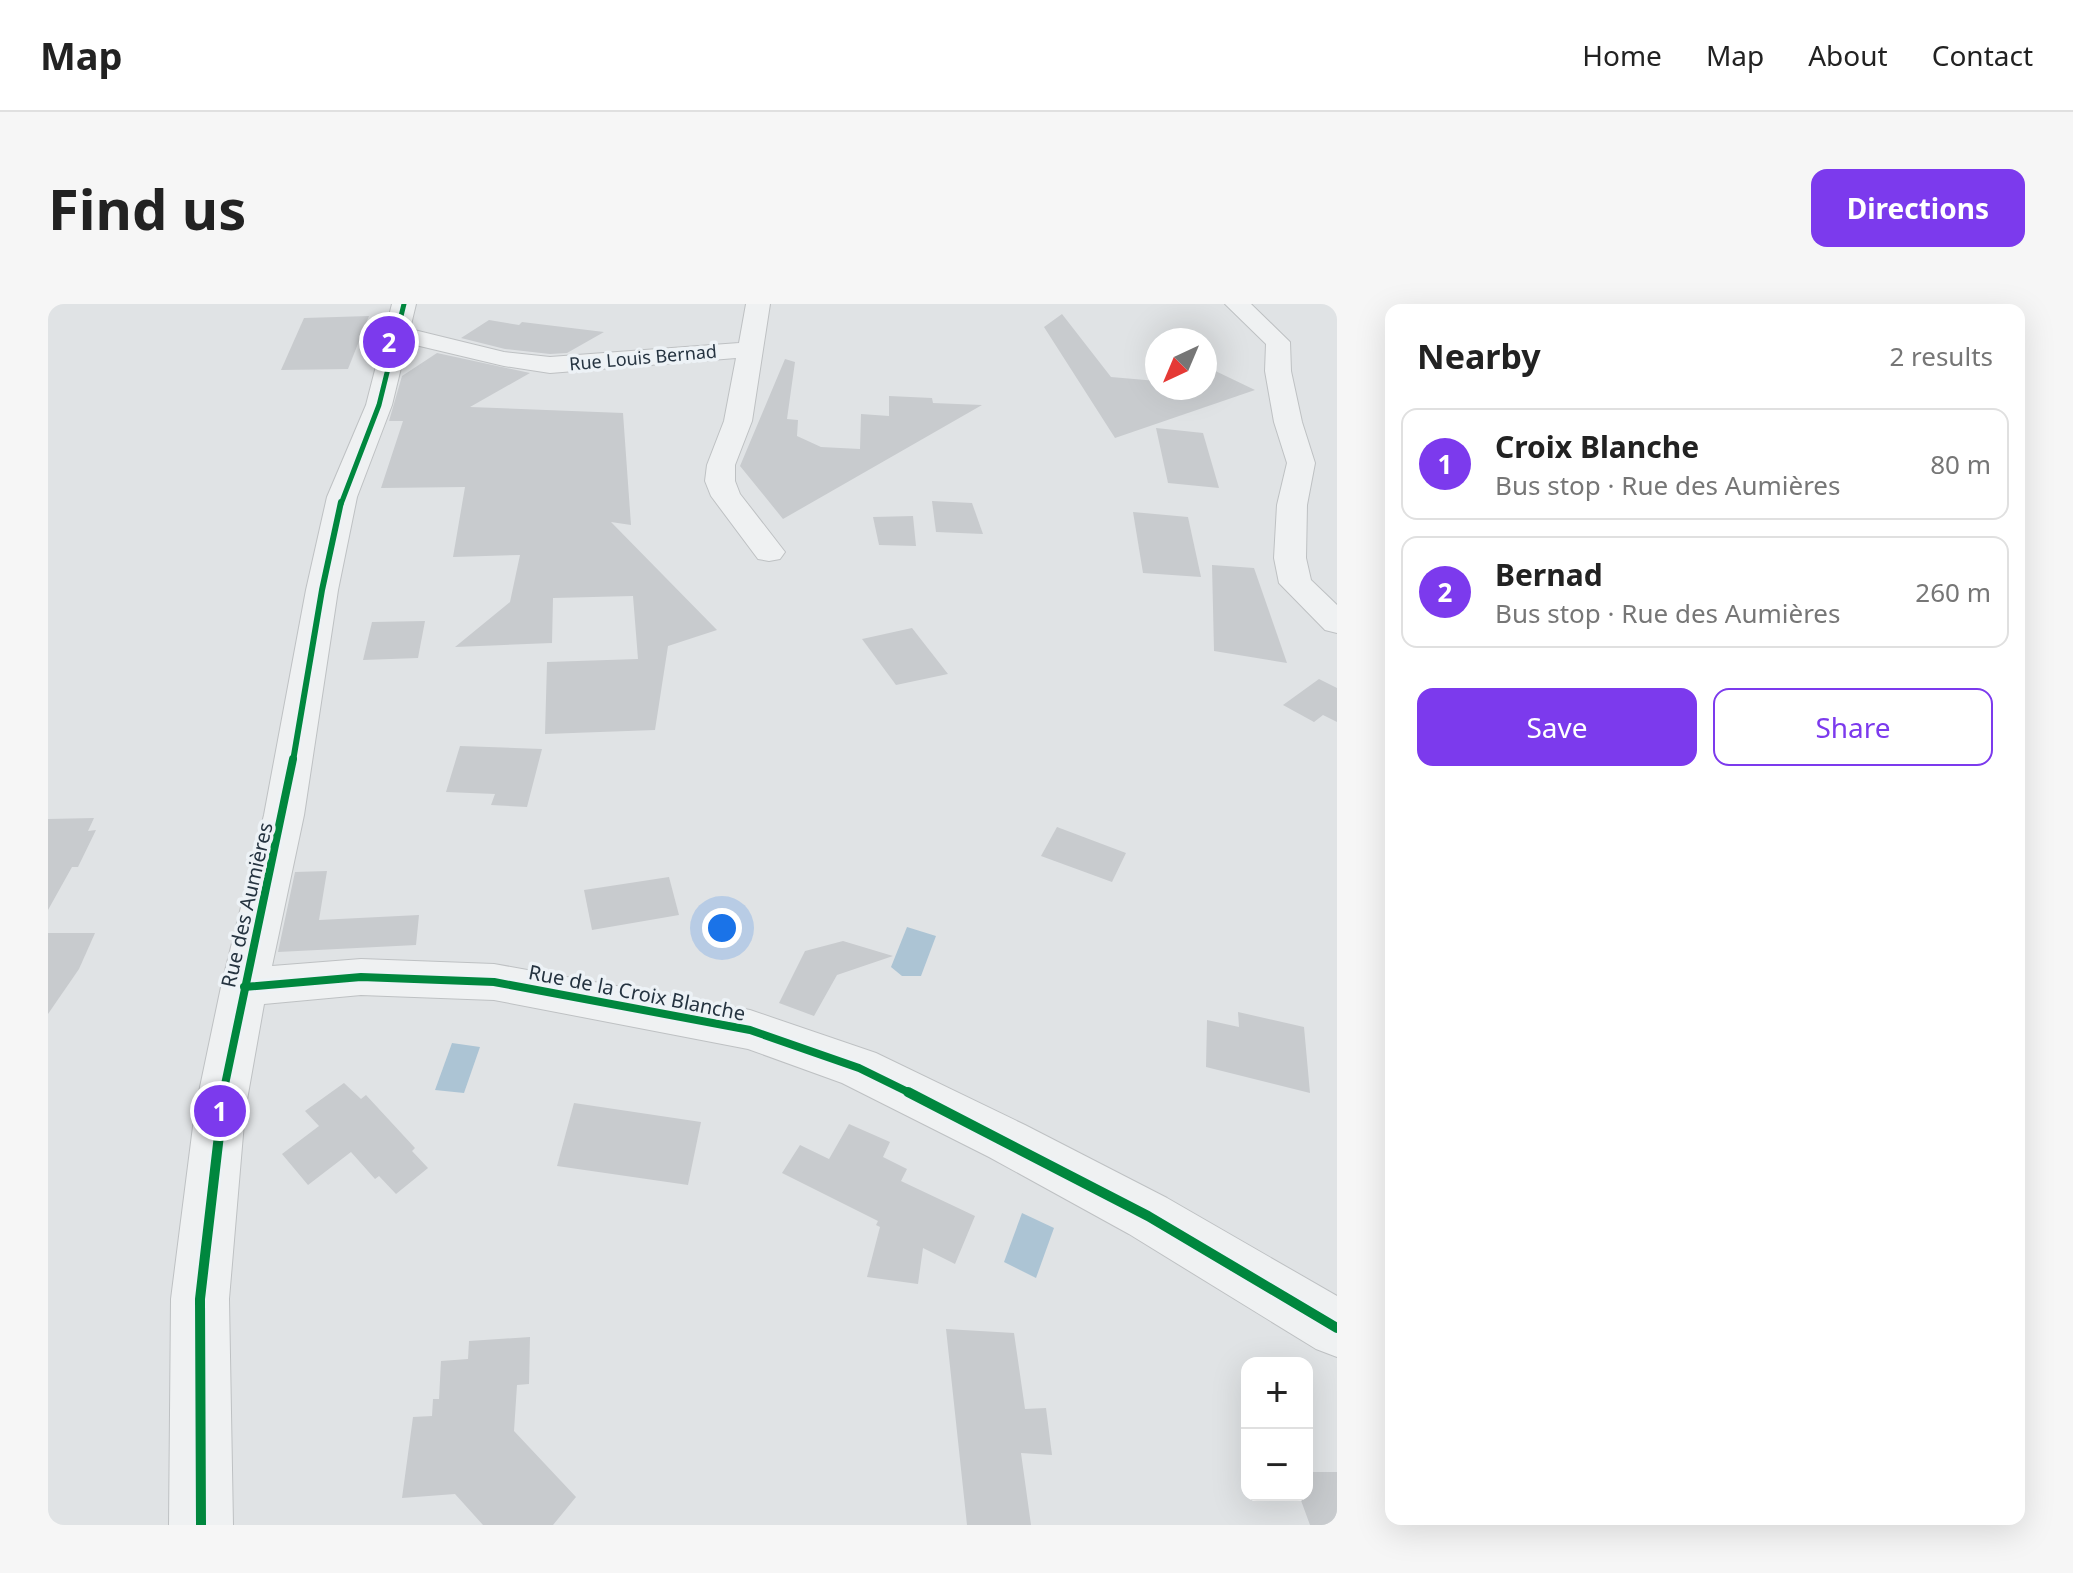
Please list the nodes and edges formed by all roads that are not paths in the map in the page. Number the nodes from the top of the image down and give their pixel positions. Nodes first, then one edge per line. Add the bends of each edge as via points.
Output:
1 (758, 304) edge
2 (1237, 304) edge
3 (400, 318) edge
4 (749, 350) junction
5 (769, 552) dead end
6 (1337, 623) edge
7 (244, 987) junction
8 (1337, 1328) edge
9 (201, 1525) edge

1 - 4 street
2 - 6 street via 1278,342 1278,371 1301,463 1290,558 1295,583
3 - 4 street, Rue Louis Bernad via 504,359 550,365
3 - 7 street, Rue des Aumières via 379,405 342,497 284,815
4 - 5 street via 738,421 720,481
7 - 8 street, Rue de la Croix Blanche via 361,977 494,982 750,1030 859,1068 1007,1141 1148,1216
7 - 9 street, Rue des Aumières via 220,1111 200,1299

